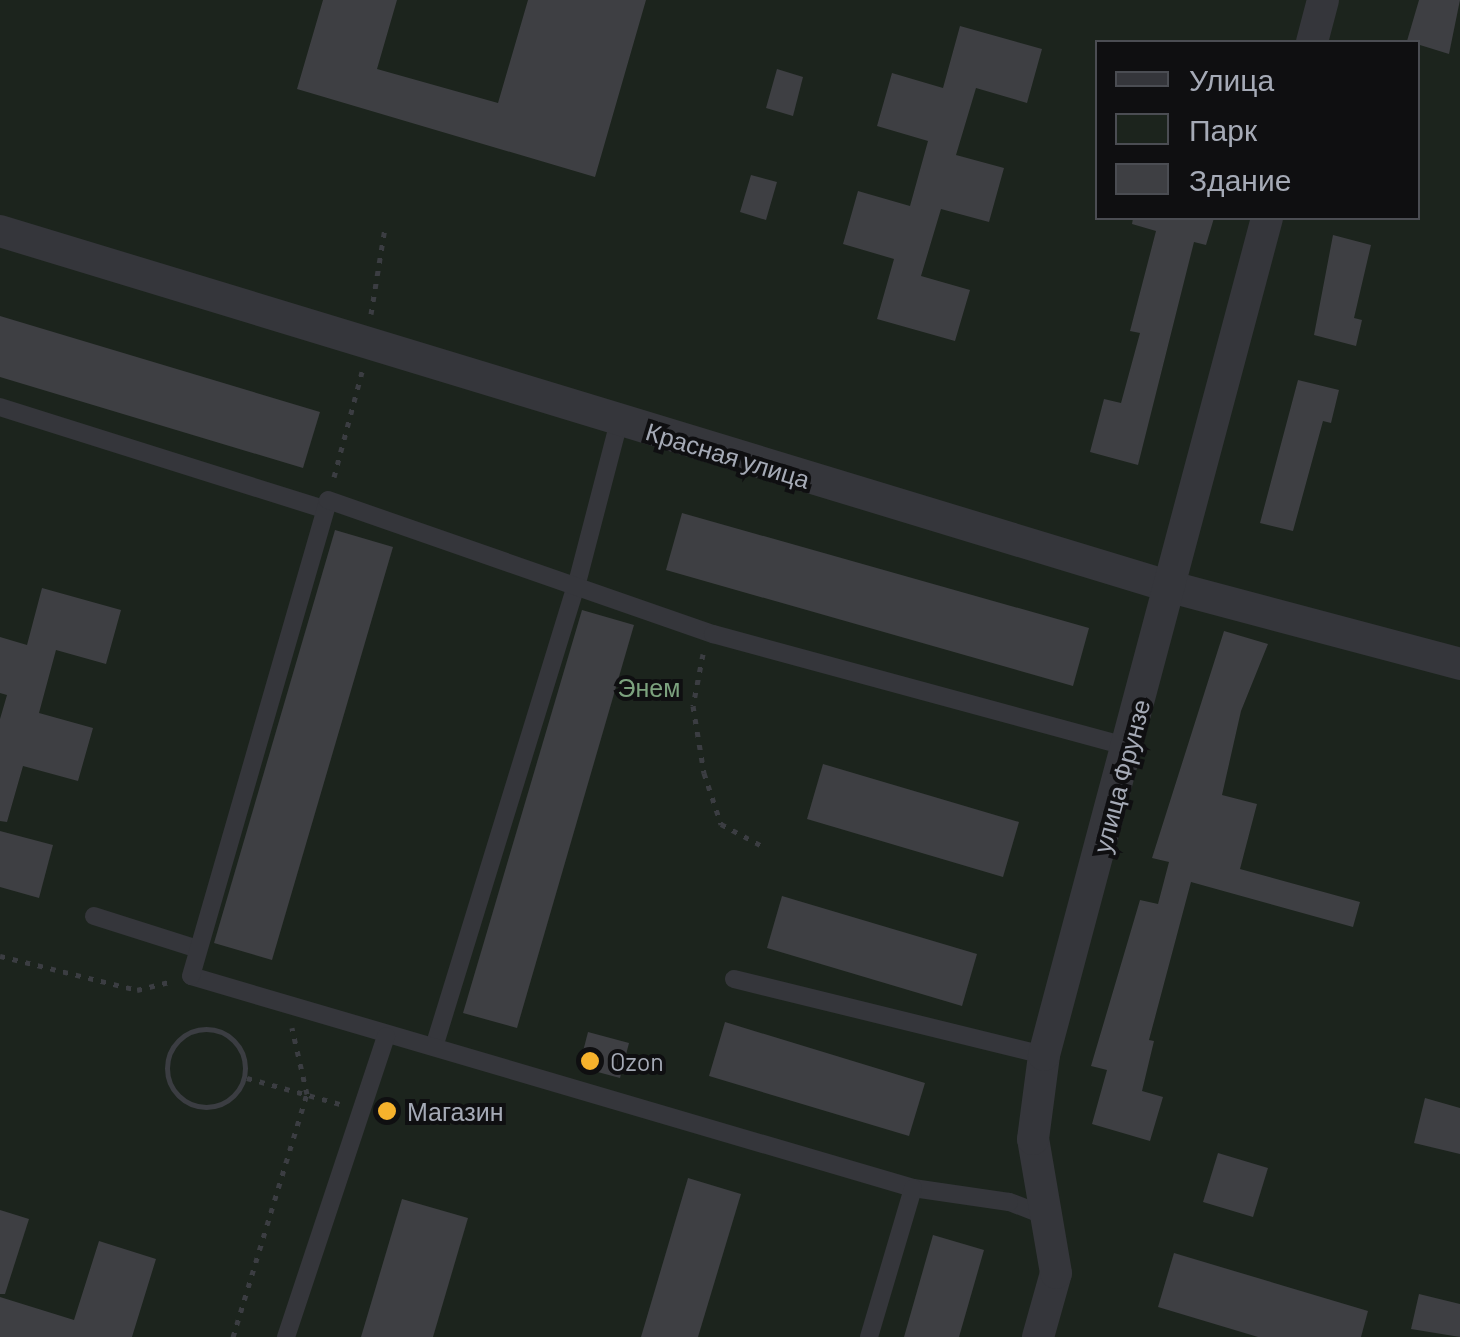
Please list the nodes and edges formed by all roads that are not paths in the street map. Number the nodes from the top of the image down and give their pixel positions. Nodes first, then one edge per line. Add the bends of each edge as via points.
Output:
1 (1324, 0) edge
2 (1313, 40) edge
3 (1266, 220) edge
4 (0, 231) edge
5 (0, 407) edge
6 (619, 422) junction
7 (325, 504) junction
8 (577, 583) junction
9 (1170, 587) junction
10 (1460, 664) edge
11 (1129, 746) junction
12 (94, 916) dead end
13 (198, 949) junction
14 (734, 980) dead end
15 (386, 1036) junction
16 (434, 1048) junction
17 (1044, 1055) junction
18 (913, 1188) junction
19 (1046, 1216) junction
20 (286, 1337) edge
21 (869, 1337) edge
22 (1038, 1337) edge

1 - 2 street
3 - 9 street, улица Фрунзе
4 - 6 street, Красная улица via 357,361
5 - 7 lane
6 - 8 lane
6 - 9 street, Красная улица
7 - 8 lane
7 - 13 lane
8 - 11 lane via 713,634
8 - 16 lane
9 - 10 street, Красная улица
9 - 11 street, улица Фрунзе
11 - 17 street, улица Фрунзе
12 - 13 lane
13 - 15 lane via 190,976
14 - 17 lane
15 - 16 lane
15 - 20 lane
16 - 18 lane
17 - 19 street, улица Фрунзе via 1033,1139
18 - 19 lane via 1009,1202
18 - 21 lane
19 - 22 street, улица Фрунзе via 1056,1273

